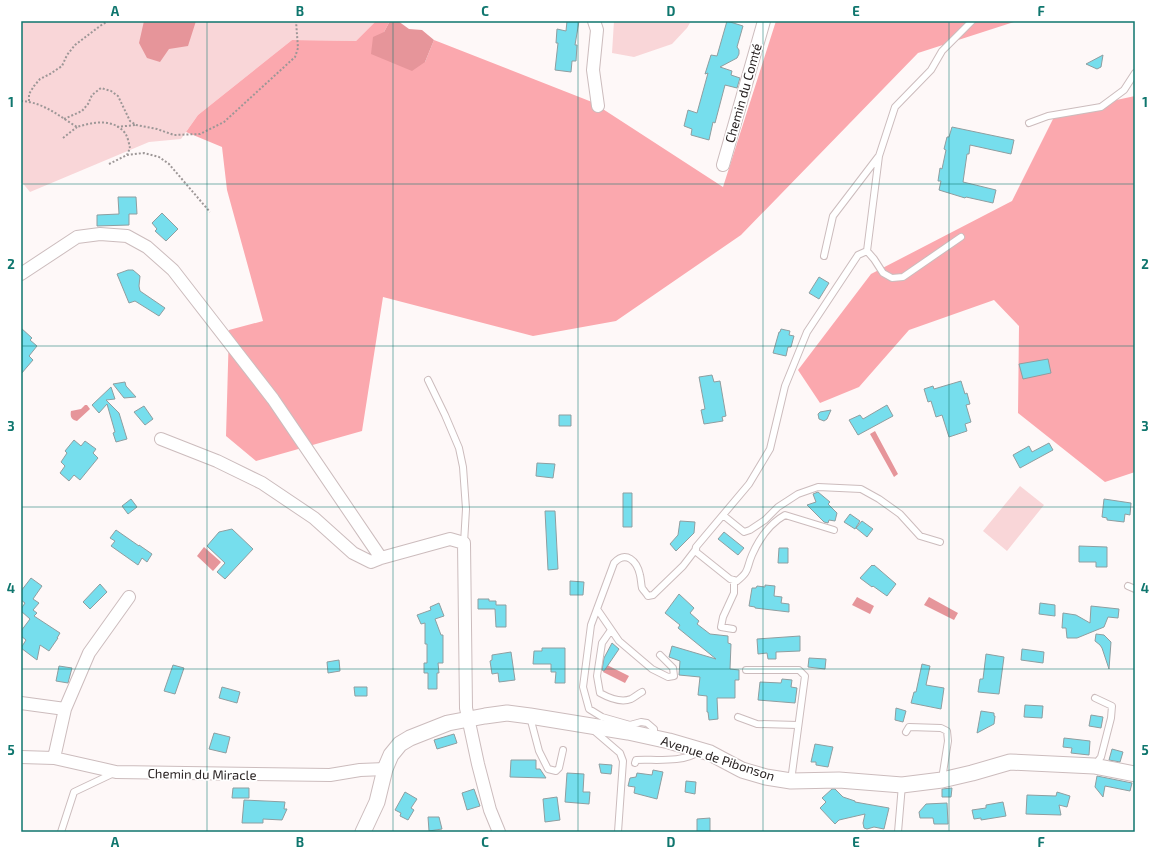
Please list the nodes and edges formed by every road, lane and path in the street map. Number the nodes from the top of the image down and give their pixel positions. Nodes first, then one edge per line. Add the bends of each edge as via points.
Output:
1 (108, 21) edge
2 (296, 21) edge
3 (594, 21) edge
4 (764, 21) edge
5 (972, 21) edge
6 (1135, 73) edge
7 (21, 101) edge
8 (29, 102) junction
9 (598, 106) dead end
10 (64, 119) junction
11 (1029, 123) dead end
12 (136, 125) junction
13 (77, 127) junction
14 (117, 127) junction
15 (63, 138) dead end
16 (127, 155) junction
17 (879, 156) junction
18 (109, 164) dead end
19 (723, 165) dead end
20 (210, 212) dead end
21 (961, 237) dead end
22 (867, 251) junction
23 (824, 256) dead end
24 (21, 274) edge
25 (428, 380) dead end
26 (161, 439) dead end
27 (723, 515) junction
28 (834, 530) dead end
29 (940, 542) dead end
30 (464, 543) junction
31 (696, 549) junction
32 (381, 558) junction
33 (734, 580) junction
34 (1128, 586) dead end
35 (1135, 589) edge
36 (129, 598) dead end
37 (597, 609) junction
38 (611, 630) junction
39 (733, 630) dead end
40 (660, 655) dead end
41 (746, 670) dead end
42 (642, 692) dead end
43 (1095, 698) dead end
44 (21, 703) edge
45 (65, 709) junction
46 (530, 716) junction
47 (738, 717) dead end
48 (468, 720) junction
49 (798, 725) junction
50 (588, 726) junction
51 (906, 732) dead end
52 (654, 737) junction
53 (563, 750) dead end
54 (701, 750) junction
55 (21, 757) edge
56 (54, 758) junction
57 (634, 763) dead end
58 (1094, 766) junction
59 (385, 769) junction
60 (116, 772) junction
61 (1135, 774) edge
62 (791, 780) junction
63 (942, 780) junction
64 (902, 785) junction
65 (61, 832) edge
66 (363, 832) edge
67 (499, 832) edge
68 (618, 832) edge
69 (898, 832) edge

1 - 8 path via 75,45 62,66 37,82 29,94
2 - 12 path via 298,48 295,56 224,122 200,134 174,135 157,128
3 - 9 street via 597,30 593,70
4 - 19 street, Chemin du Comté
5 - 17 lane via 942,51 931,70 895,107
6 - 11 lane via 1124,90 1101,107 1048,116
7 - 8 path
8 - 10 path via 43,106
10 - 12 path via 82,111 92,95 101,88 118,96 130,121
10 - 13 path
12 - 14 path
13 - 14 path via 105,122
13 - 15 path
14 - 16 path via 125,134 130,148
16 - 18 path
16 - 20 path via 144,153 159,157 169,164
17 - 22 lane
17 - 23 lane via 833,216
21 - 22 lane via 903,276 892,278 883,273
22 - 27 lane via 858,255 807,332 785,386 770,449 749,484
24 - 32 street via 77,236 127,236 147,247 173,270 273,399
25 - 30 lane via 459,448 463,466 466,509
26 - 32 street via 217,461 262,483 314,518 353,553 371,562
27 - 29 lane via 744,532 765,520 778,507 798,494 818,487 861,489 900,514 920,536
27 - 31 lane
28 - 33 lane via 785,515 766,530 746,574 737,581
30 - 32 street via 450,539
30 - 48 street
31 - 33 lane via 695,551
31 - 37 lane via 683,566 653,595 648,596 642,587 636,562 628,557 616,560
33 - 39 lane via 734,593 721,627
34 - 35 lane
36 - 45 street via 89,653
37 - 38 lane
37 - 52 lane via 591,625 583,687 589,709 602,717 630,725 647,723 654,729
38 - 40 lane via 619,641 652,668 668,677 674,676 673,668
38 - 42 lane via 602,643 597,676 600,693 608,698 624,700 632,699
41 - 49 lane via 799,670 806,676
43 - 58 lane via 1112,706 1112,712 1101,757
44 - 45 street
45 - 56 street
46 - 48 street, Avenue de Pibonson via 507,713
46 - 50 street, Avenue de Pibonson
46 - 53 lane via 539,751 548,770 556,771 559,768
47 - 49 lane via 757,724
48 - 59 street, Avenue de Pibonson via 448,723 410,738 400,744 391,755
48 - 67 street via 490,810
49 - 62 lane
50 - 52 street, Avenue de Pibonson
50 - 68 lane via 620,753 623,761
51 - 63 lane via 909,727 941,728 947,731 948,741
52 - 54 street, Avenue de Pibonson
54 - 57 lane via 694,755 670,760 636,760
54 - 62 street, Avenue de Pibonson via 742,770 766,777
55 - 56 street, Chemin du Miracle
56 - 60 street, Chemin du Miracle
58 - 61 street, Avenue de Pibonson
58 - 63 street, Avenue de Pibonson via 1010,762
59 - 60 street, Chemin du Miracle via 330,775
59 - 66 street, Avenue de Pibonson via 377,802
60 - 65 lane via 74,792
62 - 64 street, Avenue de Pibonson via 839,780
63 - 64 street, Avenue de Pibonson
64 - 69 lane

